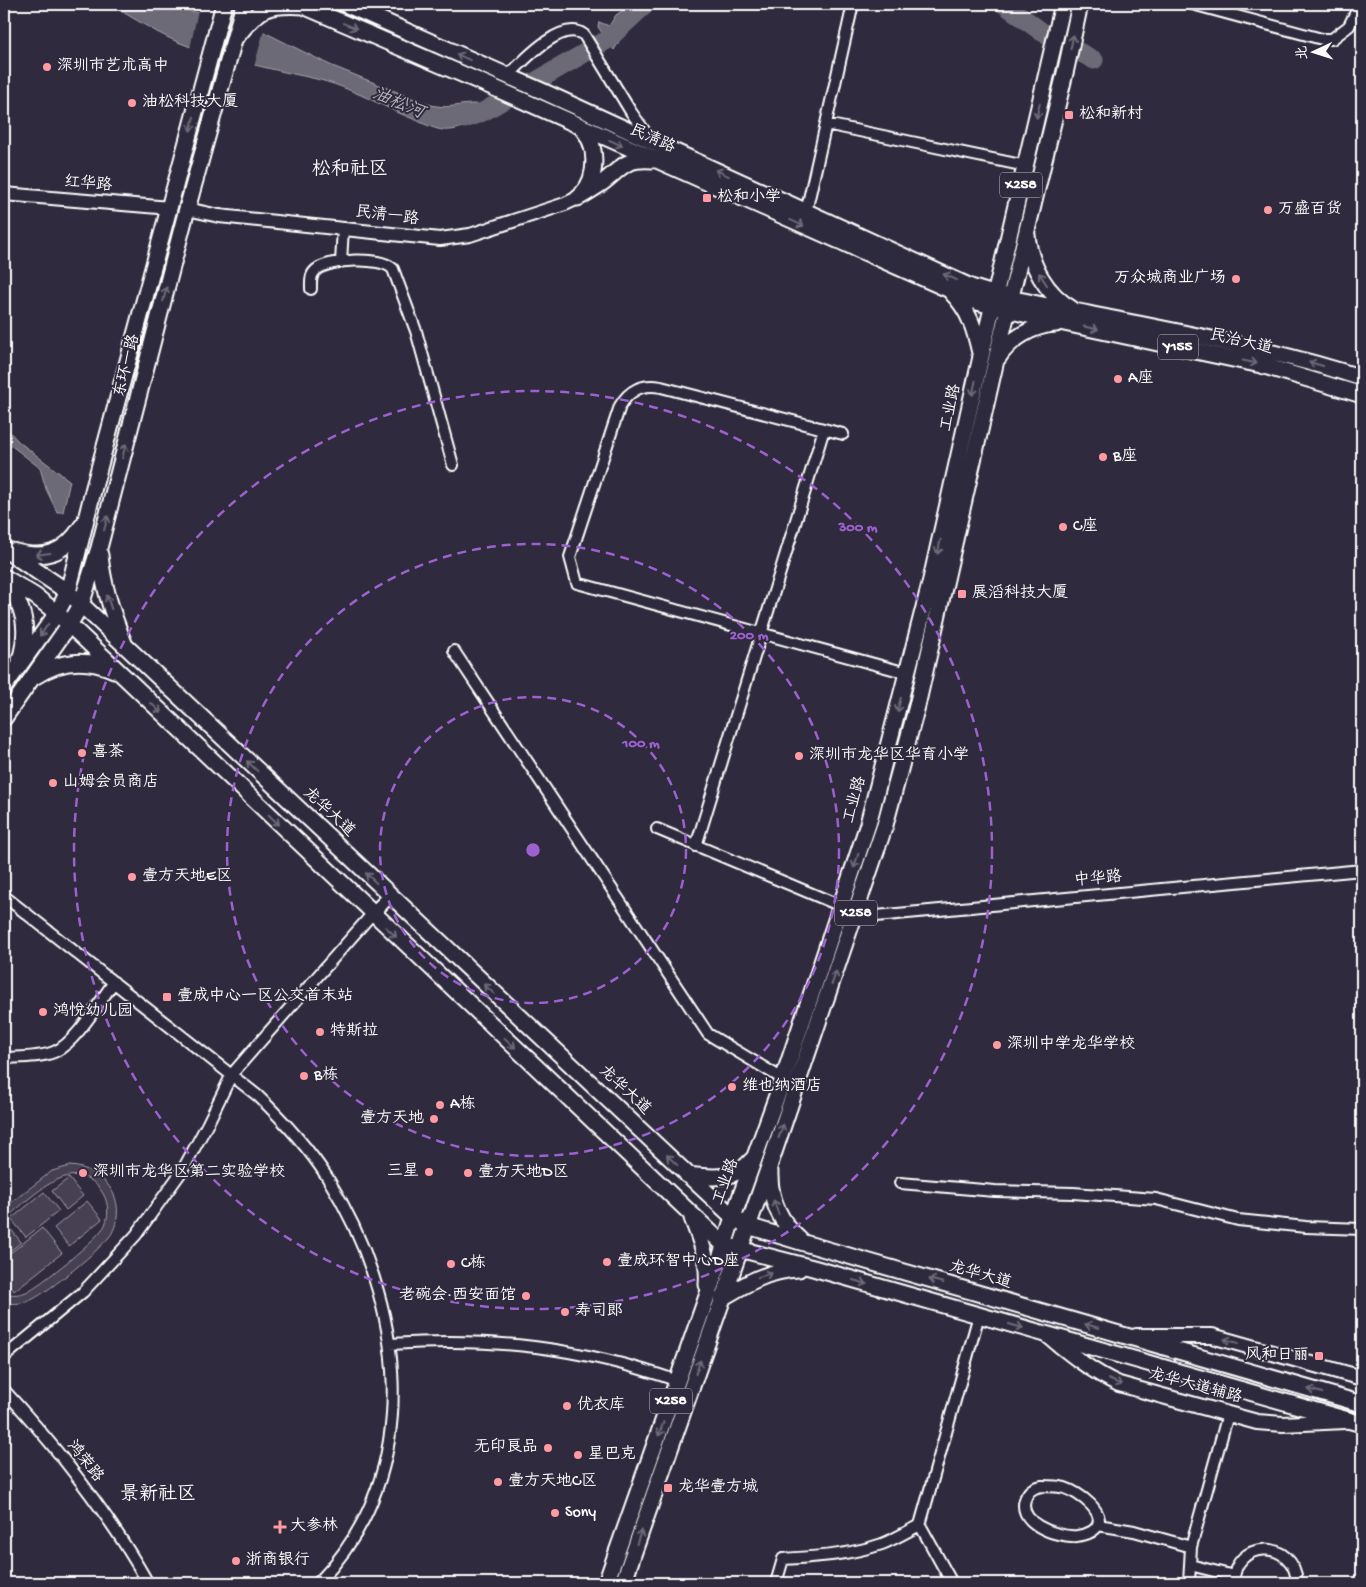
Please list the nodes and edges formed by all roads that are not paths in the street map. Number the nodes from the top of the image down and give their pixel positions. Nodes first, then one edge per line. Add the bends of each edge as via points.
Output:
1 (345, 4) edge
2 (853, 4) edge
3 (1192, 4) edge
4 (1360, 4) edge
5 (302, 5) edge
6 (219, 8) edge
7 (1062, 8) edge
8 (1079, 9) edge
9 (245, 14) edge
10 (508, 76) junction
11 (826, 124) junction
12 (581, 127) junction
13 (652, 142) junction
14 (657, 161) junction
15 (1026, 166) junction
16 (4, 194) edge
17 (578, 198) junction
18 (170, 208) junction
19 (187, 208) junction
20 (806, 212) junction
21 (1028, 225) junction
22 (343, 228) junction
23 (341, 262) junction
24 (311, 289) dead end
25 (950, 291) junction
26 (994, 300) junction
27 (1009, 304) junction
28 (1074, 318) junction
29 (980, 358) junction
30 (996, 361) junction
31 (1362, 378) edge
32 (1362, 395) edge
33 (824, 429) junction
34 (843, 434) dead end
35 (453, 465) dead end
36 (79, 536) junction
37 (99, 548) junction
38 (4, 549) edge
39 (4, 578) edge
40 (68, 592) junction
41 (81, 605) junction
42 (57, 613) junction
43 (69, 625) junction
44 (761, 634) junction
45 (126, 647) junction
46 (454, 651) dead end
47 (17, 669) junction
48 (907, 673) junction
49 (121, 674) junction
50 (31, 679) junction
51 (4, 688) edge
52 (4, 718) edge
53 (657, 829) dead end
54 (696, 846) junction
55 (1362, 870) edge
56 (4, 896) edge
57 (390, 896) junction
58 (841, 906) junction
59 (372, 914) junction
60 (854, 918) junction
61 (114, 982) junction
62 (4, 1058) edge
63 (232, 1074) junction
64 (783, 1079) junction
65 (756, 1156) junction
66 (771, 1161) junction
67 (687, 1175) junction
68 (900, 1183) dead end
69 (689, 1212) junction
70 (733, 1217) junction
71 (748, 1226) junction
72 (1362, 1229) edge
73 (804, 1243) junction
74 (724, 1245) junction
75 (740, 1249) junction
76 (813, 1268) junction
77 (722, 1298) junction
78 (702, 1312) junction
79 (979, 1315) junction
80 (1047, 1334) junction
81 (1127, 1336) junction
82 (390, 1344) junction
83 (4, 1357) edge
84 (1362, 1378) edge
85 (678, 1381) junction
86 (4, 1390) edge
87 (1362, 1404) edge
88 (1228, 1414) junction
89 (1356, 1422) edge
90 (920, 1525) junction
91 (1098, 1525) junction
92 (1191, 1547) junction
93 (1190, 1565) junction
94 (1234, 1580) edge
95 (148, 1583) edge
96 (318, 1583) edge
97 (606, 1583) edge
98 (623, 1583) edge
99 (776, 1583) edge
100 (952, 1583) edge
101 (1189, 1583) edge
102 (1297, 1583) edge

10 -> 1 main road, 民清路
2 - 11 street
3 - 4 street via 1322,39 1332,39 1349,26
5 - 9 main road via 271,6
5 -> 12 main road, 民清路
6 -> 18 main road, 东环一路 via 209,60
7 -> 15 main road, 工业路 / X258
21 -> 8 main road, 工业路 / X258
9 - 19 main road, 东环一路 via 234,41
10 - 13 main road, 民清路
10 - 13 street via 551,38 580,32
11 - 15 street
11 - 20 street
12 -> 14 main road, 民清路
12 - 17 main road via 589,139 594,164 587,189
20 -> 13 main road, 民清路
14 - 17 main road via 638,160 622,165
14 -> 25 main road, 民清路
15 - 26 main road, 工业路 / X258
16 - 18 street, 红华路
17 - 22 street, 民清一路 via 456,238
18 - 36 main road, 东环一路
19 - 22 street, 民清一路 via 219,216
37 -> 19 main road, 东环一路
26 -> 20 main road, 民清路
21 - 27 main road, 工业路 / X258
28 -> 21 main road via 1040,277 1031,256
22 - 23 street
23 - 24 street via 316,270 311,279
23 - 35 street via 375,261 393,269 416,331
25 - 26 main road, 民清路
25 - 29 main road via 968,314
26 - 27 main road, 民治大道 / Y155
26 - 29 main road, 工业路 / X258
27 - 28 main road, 民治大道 / Y155
27 - 30 main road, 工业路 / X258
28 - 30 main road via 1024,334 1003,350
31 -> 28 main road, 民治大道 / Y155 via 1262,350
28 -> 32 main road, 民治大道 / Y155 via 1260,364
29 -> 48 main road, 工业路 / X258
30 - 60 main road, 工业路 / X258 via 906,749
33 - 34 street
33 - 44 street
33 - 44 street via 661,387 637,388 620,406 570,557 576,583
36 -> 38 main road via 44,556
36 - 40 main road, 东环一路
37 - 41 main road, 东环一路
45 -> 37 main road via 109,606
38 - 40 main road, 龙华大道
39 - 42 main road
39 - 47 main road via 23,611 25,624 23,651
40 - 41 main road, 龙华大道
40 - 42 main road, 东环一路
41 - 43 main road, 东环一路
41 - 45 main road, 龙华大道
42 - 43 main road
42 -> 47 main road, 东环一路
43 - 49 main road
43 - 50 main road, 东环一路
44 - 48 street
44 - 54 street
57 -> 45 main road, 龙华大道
46 - 64 street via 708,1034
47 - 51 main road, 东环一路
48 -> 58 main road, 工业路 / X258 via 868,824
49 - 50 main road via 102,666 76,662 62,663
49 -> 59 main road
50 - 52 main road, 东环一路
53 - 54 street
54 - 58 street
55 - 60 street, 中华路
56 - 61 street
57 - 59 street
67 -> 57 main road, 龙华大道
58 - 60 street
58 - 64 main road, 工业路 / X258
59 - 63 street
59 -> 69 main road
66 -> 60 main road, 工业路 / X258
61 - 62 street via 77,1034 62,1048 44,1055
61 - 63 street
63 - 82 street via 283,1121 306,1147 335,1190 359,1237 371,1270
63 - 83 street via 182,1170 136,1234 83,1292
64 - 65 main road, 工业路 / X258
65 - 67 main road via 728,1176
65 - 70 main road, 工业路 / X258
66 - 71 main road, 工业路 / X258
73 -> 66 main road via 789,1229 775,1205
67 - 70 main road, 龙华大道
68 - 72 street via 1156,1199 1238,1220
69 - 74 main road
69 - 78 main road via 705,1250 708,1274
70 - 71 main road, 龙华大道
70 - 74 main road, 工业路 / X258
71 - 73 main road, 龙华大道
71 - 75 main road, 工业路 / X258
81 -> 73 main road, 龙华大道
74 - 75 main road
74 - 78 main road, 工业路 / X258
75 - 76 main road
75 - 77 main road, 工业路 / X258
77 -> 76 main road via 760,1276 780,1270
76 -> 79 main road
98 -> 77 main road, 工业路 / X258
78 - 85 main road, 工业路 / X258
79 -> 80 main road
79 - 90 street
80 -> 88 main road, 龙华大道辅路 via 1072,1356 1119,1384
80 - 89 main road
84 -> 81 main road via 1212,1336
87 -> 81 main road, 龙华大道
82 - 85 street via 463,1341 536,1346 608,1359
82 - 96 street via 394,1399 384,1463 361,1523
85 -> 97 main road, 工业路 / X258
86 - 95 street, 鸿荣路 via 71,1470
88 - 89 main road, 龙华大道辅路 via 1269,1423
88 - 92 street
90 - 99 street via 867,1548 832,1556 783,1560
90 - 100 street
91 - 91 street via 1090,1533 1082,1535 1051,1533 1036,1525 1026,1514 1025,1499 1035,1488 1066,1488 1092,1507 1097,1513
91 - 92 street
92 - 93 street
93 - 94 street
93 - 101 street
94 - 102 street via 1238,1564 1247,1555 1258,1550 1271,1550 1283,1554 1292,1563

